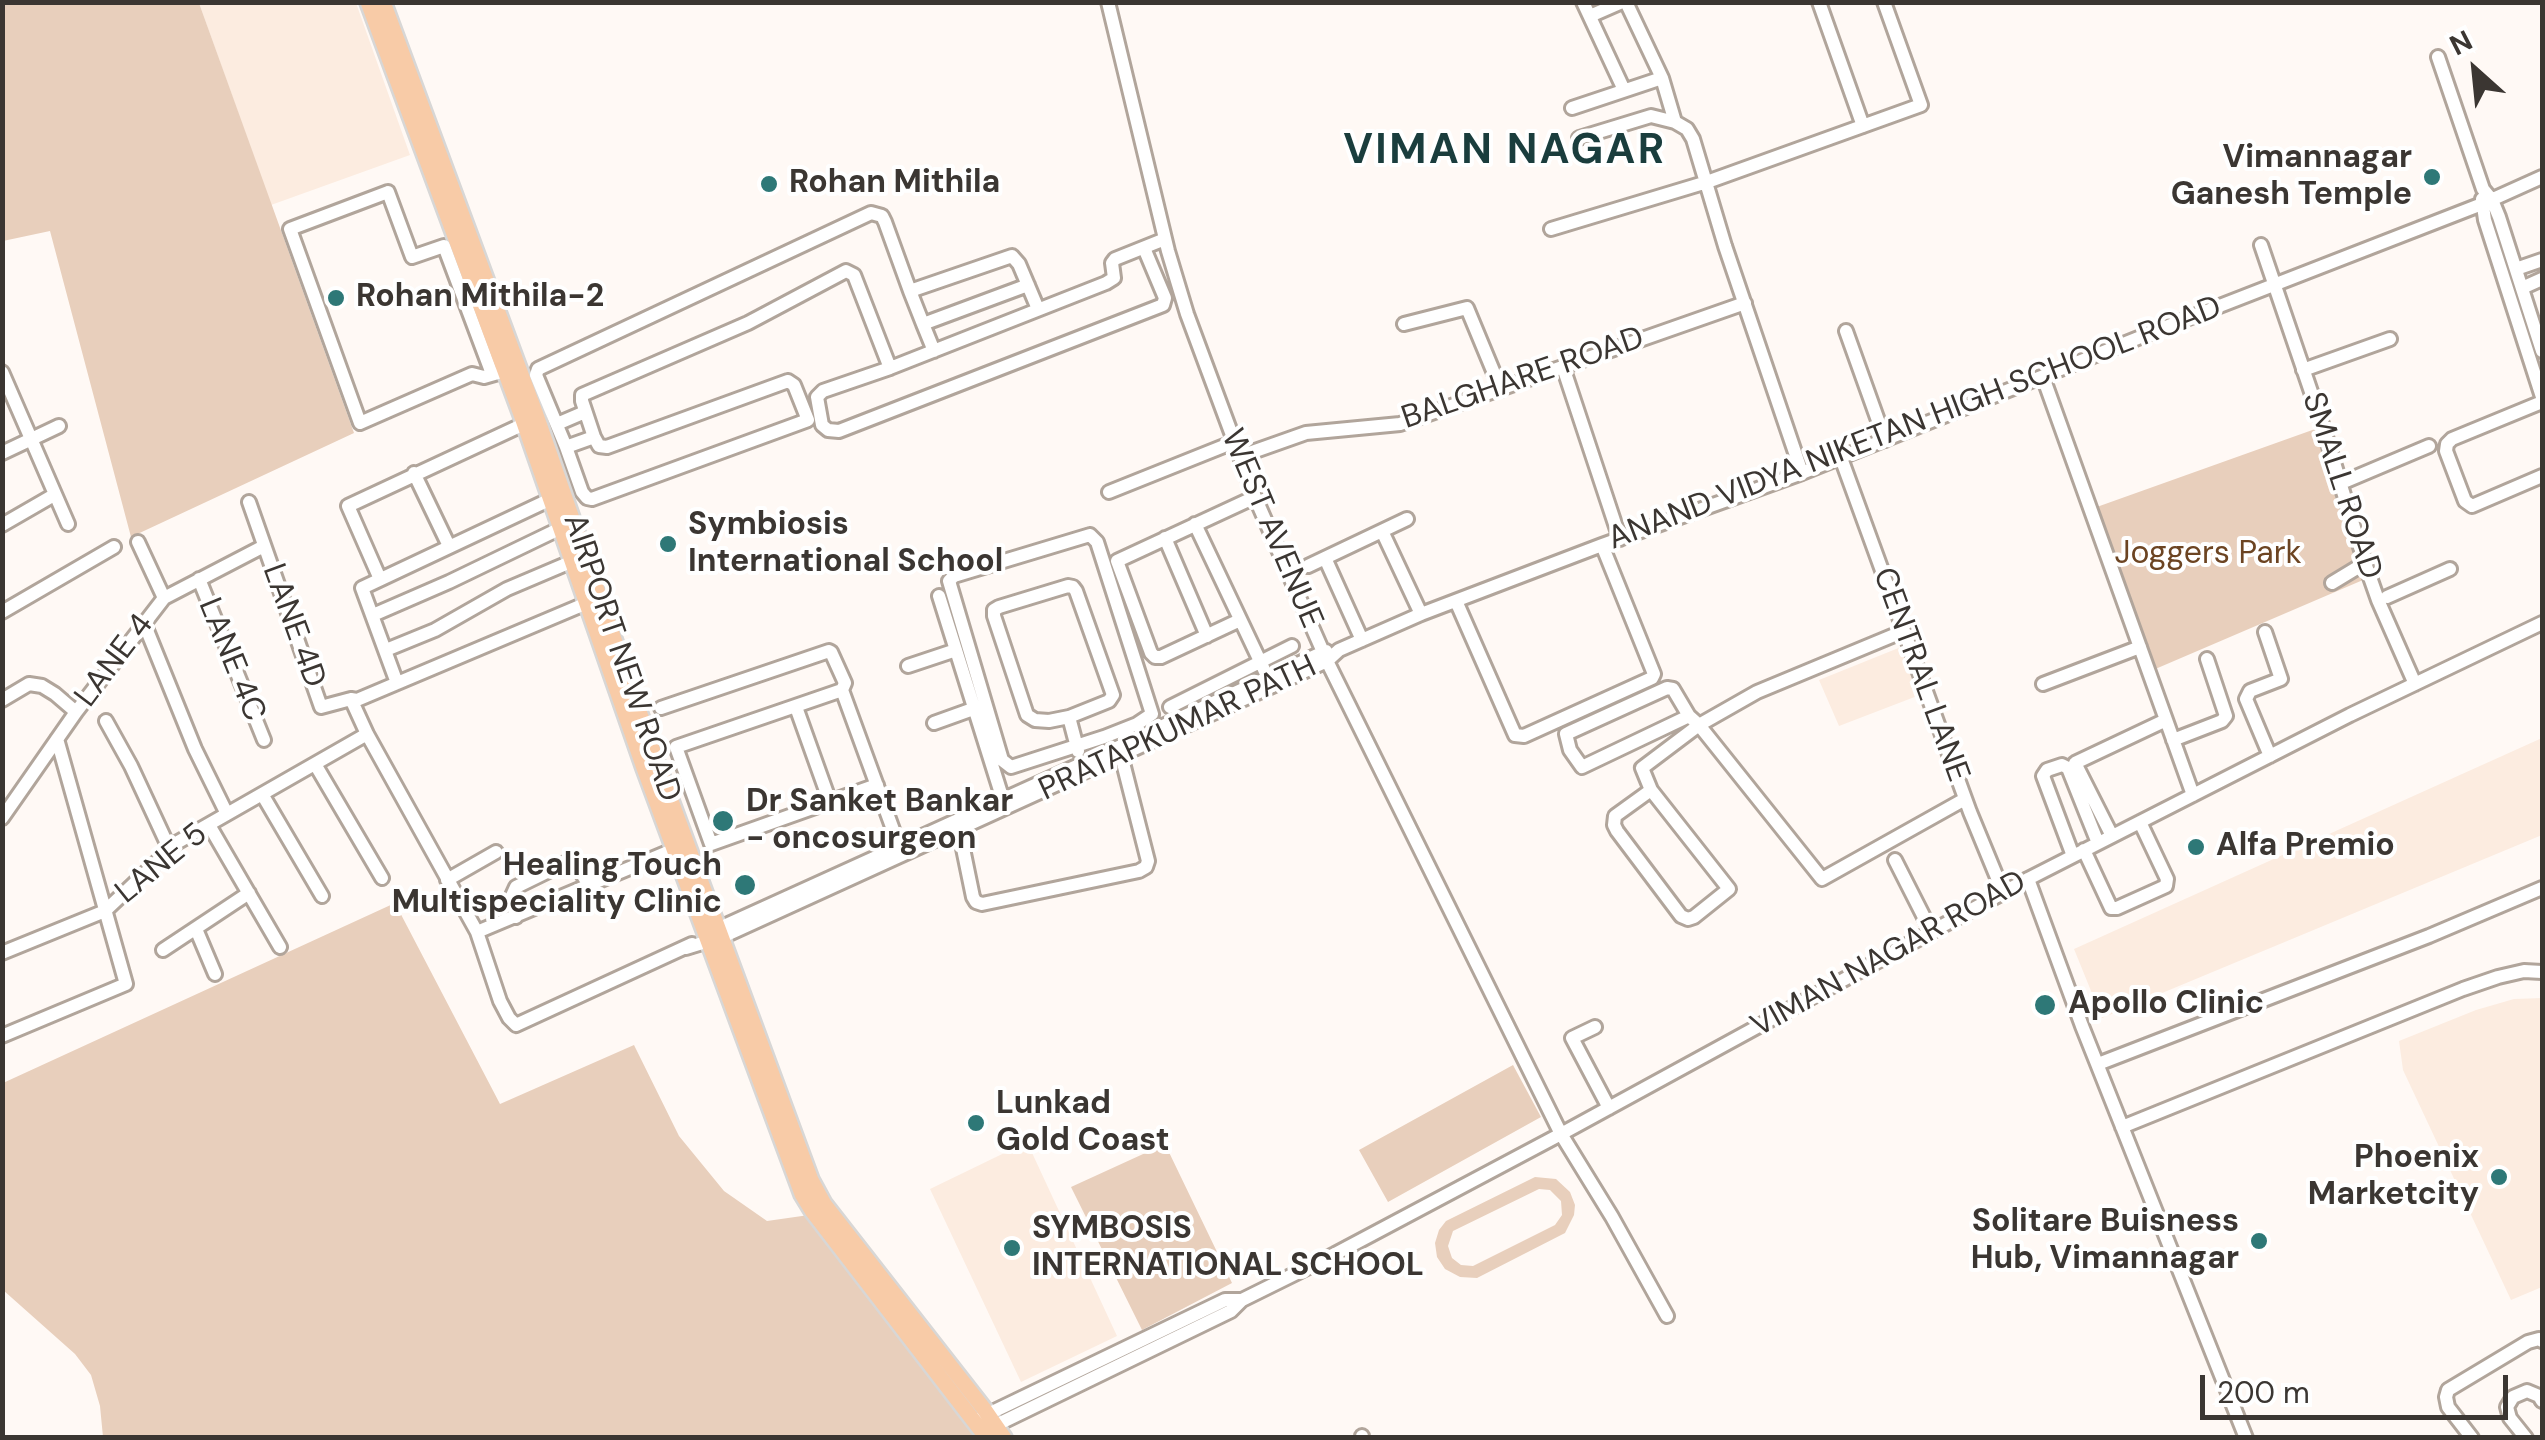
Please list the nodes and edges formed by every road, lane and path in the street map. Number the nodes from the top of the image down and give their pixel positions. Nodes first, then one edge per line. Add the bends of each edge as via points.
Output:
1 (368, 2) edge
2 (383, 2) edge
3 (1108, 2) edge
4 (1583, 2) edge
5 (1624, 2) edge
6 (1818, 2) edge
7 (1884, 2) edge
8 (1590, 16) junction
9 (2438, 57) dead end
10 (1662, 78) junction
11 (1624, 90) junction
12 (1572, 108) dead end
13 (1675, 122) junction
14 (1863, 126) junction
15 (1579, 138) dead end
16 (2542, 181) edge
17 (1707, 182) junction
18 (2486, 198) junction
19 (1551, 229) dead end
20 (1165, 239) junction
21 (2261, 245) dead end
22 (1144, 248) junction
23 (2542, 260) edge
24 (2516, 269) junction
25 (2542, 279) edge
26 (1028, 285) junction
27 (2274, 286) junction
28 (2542, 287) edge
29 (910, 291) junction
30 (2523, 291) junction
31 (1744, 303) junction
32 (1038, 309) junction
33 (924, 324) junction
34 (1404, 324) dead end
35 (1846, 332) dead end
36 (2390, 339) dead end
37 (934, 351) junction
38 (2542, 351) edge
39 (1563, 367) junction
40 (890, 368) junction
41 (2303, 370) junction
42 (2, 372) edge
43 (499, 372) junction
44 (2042, 376) junction
45 (1501, 390) junction
46 (2542, 400) edge
47 (585, 412) junction
48 (815, 421) junction
49 (524, 424) junction
50 (557, 424) junction
51 (59, 426) dead end
52 (594, 437) junction
53 (31, 440) junction
54 (1886, 440) junction
55 (1234, 442) junction
56 (2430, 446) dead end
57 (566, 447) junction
58 (2, 453) edge
59 (1241, 456) junction
60 (1841, 458) junction
61 (414, 473) junction
62 (1802, 473) junction
63 (2542, 476) edge
64 (2339, 484) junction
65 (1109, 492) dead end
66 (54, 495) junction
67 (1255, 497) junction
68 (551, 499) junction
69 (250, 502) dead end
70 (1407, 520) dead end
71 (68, 524) dead end
72 (1195, 524) junction
73 (2, 526) edge
74 (561, 528) junction
75 (1382, 531) junction
76 (1165, 538) junction
77 (1620, 539) junction
78 (138, 542) dead end
79 (1602, 545) junction
80 (264, 546) junction
81 (449, 546) junction
82 (114, 547) dead end
83 (1325, 558) junction
84 (572, 561) junction
85 (2364, 563) junction
86 (1308, 566) dead end
87 (2450, 569) dead end
88 (199, 579) junction
89 (380, 580) junction
90 (2332, 583) dead end
91 (940, 596) dead end
92 (2387, 596) dead end
93 (164, 598) junction
94 (1456, 601) junction
95 (587, 603) junction
96 (2, 612) edge
97 (1421, 614) junction
98 (373, 616) junction
99 (1240, 620) junction
100 (2542, 622) edge
101 (144, 623) junction
102 (1904, 632) junction
103 (2265, 632) dead end
104 (1207, 636) junction
105 (1362, 640) junction
106 (1292, 646) dead end
107 (2140, 647) junction
108 (386, 650) junction
109 (956, 650) junction
110 (1339, 650) joint
111 (1324, 656) junction
112 (2206, 659) dead end
113 (1260, 662) junction
114 (908, 666) dead end
115 (1268, 678) junction
116 (398, 683) junction
117 (2043, 684) dead end
118 (2415, 684) junction
119 (842, 690) junction
120 (350, 699) junction
121 (2, 700) edge
122 (796, 706) junction
123 (1170, 707) dead end
124 (662, 708) dead end
125 (973, 709) junction
126 (76, 712) junction
127 (1069, 717) junction
128 (1694, 720) junction
129 (2166, 720) junction
130 (106, 721) dead end
131 (934, 722) dead end
132 (1163, 731) junction
133 (367, 734) junction
134 (58, 739) junction
135 (264, 740) dead end
136 (2173, 740) junction
137 (1077, 746) junction
138 (1121, 755) junction
139 (2270, 756) junction
140 (1082, 763) junction
141 (315, 764) junction
142 (877, 785) junction
143 (1651, 790) junction
144 (262, 794) junction
145 (2193, 795) junction
146 (1966, 799) junction
147 (830, 802) junction
148 (1004, 804) junction
149 (227, 814) junction
150 (2, 818) edge
151 (2140, 822) junction
152 (209, 825) junction
153 (959, 829) junction
154 (2105, 840) junction
155 (899, 846) junction
156 (676, 849) junction
157 (170, 850) junction
158 (496, 852) dead end
159 (2079, 853) junction
160 (1895, 860) dead end
161 (875, 862) junction
162 (382, 878) dead end
163 (2028, 879) junction
164 (447, 880) junction
165 (589, 885) junction
166 (2542, 888) edge
167 (2004, 892) junction
168 (249, 893) junction
169 (322, 896) dead end
170 (105, 910) junction
171 (516, 917) junction
172 (196, 929) junction
173 (1932, 931) junction
174 (477, 932) junction
175 (714, 935) junction
176 (280, 947) dead end
177 (163, 950) dead end
178 (2, 953) edge
179 (2542, 972) edge
180 (215, 974) dead end
181 (1596, 1027) dead end
182 (2, 1036) edge
183 (2098, 1064) junction
184 (1609, 1108) junction
185 (2122, 1127) junction
186 (1561, 1134) junction
187 (1667, 1316) dead end
188 (2542, 1341) edge
189 (2542, 1401) edge
190 (989, 1428) edge
191 (2246, 1438) edge
192 (2472, 1438) edge
193 (2526, 1438) edge

1 - 43 main road, AIRPORT NEW ROAD
2 - 175 main road, AIRPORT NEW ROAD via 535,412
3 - 20 street, WEST AVENUE
4 - 8 street
5 - 8 street
5 - 10 street
6 - 14 street
7 - 14 street via 1921,105
8 - 11 street
9 - 18 street
10 - 11 street
10 - 13 street
11 - 12 street
13 - 15 street via 1651,116
13 - 17 street via 1693,139
14 - 17 street
16 - 18 street, ANAND VIDYA NIKETAN HIGH SCHOOL ROAD
17 - 19 street
17 - 31 street
18 - 24 street
18 - 27 street, ANAND VIDYA NIKETAN HIGH SCHOOL ROAD
18 - 46 street
20 - 22 street
20 - 55 street, WEST AVENUE
21 - 27 street, SMALL ROAD
22 - 32 street via 1113,260 1112,281
22 - 48 street via 1166,298 1163,305 838,431
23 - 24 street
24 - 30 street
25 - 30 street
26 - 29 street via 1017,259 1006,256
26 - 32 street
26 - 33 street
27 - 41 street, SMALL ROAD
27 - 44 street, ANAND VIDYA NIKETAN HIGH SCHOOL ROAD
28 - 30 street
29 - 33 street
29 - 50 street via 882,216 871,213 538,369
30 - 38 street
31 - 39 street, BALGHARE ROAD
31 - 62 street
32 - 37 street
33 - 37 street
34 - 45 street via 1467,308
35 - 54 street
36 - 41 street
37 - 40 street
39 - 45 street, BALGHARE ROAD
39 - 77 street
40 - 47 street via 854,275 846,270 748,323 582,395
40 - 48 street via 823,391
41 - 64 street, SMALL ROAD
42 - 53 street
43 - 43 street via 472,374 360,423 290,229 388,192 412,257 444,246
43 - 49 main road, AIRPORT NEW ROAD
44 - 54 street, ANAND VIDYA NIKETAN HIGH SCHOOL ROAD
44 - 107 street
45 - 59 street, BALGHARE ROAD via 1400,424 1306,433
46 - 63 street via 2452,439 2446,451 2472,506
47 - 50 street
47 - 52 street
48 - 52 street via 788,381 608,447
48 - 57 street via 592,499 582,492
49 - 61 street
49 - 68 main road, AIRPORT NEW ROAD
50 - 57 street
51 - 53 street
52 - 57 street
53 - 58 street
53 - 66 street
54 - 60 street, ANAND VIDYA NIKETAN HIGH SCHOOL ROAD
55 - 59 street, WEST AVENUE
55 - 65 street
56 - 64 street
59 - 67 street, WEST AVENUE
60 - 62 street, ANAND VIDYA NIKETAN HIGH SCHOOL ROAD
60 - 102 street, CENTRAL LANE
61 - 81 street
61 - 89 street via 348,506
62 - 77 street, ANAND VIDYA NIKETAN HIGH SCHOOL ROAD
64 - 85 street, SMALL ROAD
66 - 71 street
66 - 73 street
67 - 72 street
67 - 111 street, WEST AVENUE
68 - 74 main road, AIRPORT NEW ROAD
68 - 81 street
69 - 80 street, LANE 4D
70 - 75 street
72 - 76 street
72 - 99 street
74 - 84 main road, AIRPORT NEW ROAD
74 - 98 street
75 - 83 street
75 - 97 street
76 - 104 street
76 - 104 street via 1117,561 1151,653 1161,657
77 - 79 street, ANAND VIDYA NIKETAN HIGH SCHOOL ROAD
78 - 93 street
79 - 94 street, ANAND VIDYA NIKETAN HIGH SCHOOL ROAD
79 - 94 street via 1654,674 1524,736 1515,736
80 - 88 street, LANE 4
80 - 120 street, LANE 4D via 321,707
81 - 89 street
82 - 96 street
83 - 86 street
83 - 105 street
84 - 95 main road, AIRPORT NEW ROAD
84 - 108 street
85 - 90 street
85 - 118 street, SMALL ROAD
87 - 92 street
88 - 93 street, LANE 4
88 - 135 street, LANE 4C
89 - 98 street via 362,588
91 - 109 street
93 - 101 street, LANE 4
94 - 97 street, ANAND VIDYA NIKETAN HIGH SCHOOL ROAD
95 - 116 street
95 - 156 main road, AIRPORT NEW ROAD
97 - 105 street, ANAND VIDYA NIKETAN HIGH SCHOOL ROAD
98 - 108 street
99 - 104 street
99 - 113 street
100 - 118 street, VIMAN NAGAR ROAD
101 - 126 street, LANE 4
101 - 149 street
102 - 128 street
102 - 146 street, CENTRAL LANE
103 - 139 street via 2280,678 2250,691 2246,700
105 - 110 street, ANAND VIDYA NIKETAN HIGH SCHOOL ROAD
106 - 113 street
107 - 117 street
107 - 129 street
108 - 116 street
109 - 114 street
109 - 125 street
110 - 111 street, PRATAPKUMAR PATH
111 - 115 street, PRATAPKUMAR PATH
111 - 132 street, PRATAPKUMAR PATH
111 - 186 street, WEST AVENUE
112 - 136 street via 2226,716
113 - 115 street
113 - 123 street
115 - 132 street, PRATAPKUMAR PATH
116 - 120 street
118 - 139 street, VIMAN NAGAR ROAD
119 - 122 street
119 - 124 street via 845,682 829,651
119 - 142 street
120 - 133 street
121 - 126 street via 30,684
122 - 147 street
122 - 147 street via 676,747 690,787 711,844
125 - 131 street
125 - 148 street
126 - 134 street, LANE 4
127 - 127 street via 1028,716 994,616 994,610 1068,586 1076,591 1113,695
127 - 137 street
128 - 128 street via 1667,688 1566,734 1582,767
128 - 143 street via 1642,768
128 - 146 street via 1822,879
129 - 136 street
129 - 154 street via 2075,763
130 - 157 street
132 - 138 street, PRATAPKUMAR PATH
132 - 140 street, PRATAPKUMAR PATH
133 - 141 street, LANE 5
133 - 164 street
134 - 150 street, LANE 4
134 - 170 street
136 - 145 street
137 - 137 street via 1152,714 1090,535 949,581 1002,760 1011,767
137 - 140 street
138 - 148 street, PRATAPKUMAR PATH
138 - 153 street via 1148,861 1140,872 982,904 973,898
139 - 145 street, VIMAN NAGAR ROAD
140 - 148 street, PRATAPKUMAR PATH
141 - 144 street, LANE 5
141 - 162 street
142 - 147 street
142 - 155 street
143 - 143 street via 1615,816 1616,832 1681,916 1694,917 1729,889
144 - 149 street, LANE 5
144 - 169 street
145 - 151 street, VIMAN NAGAR ROAD
146 - 167 street, CENTRAL LANE
148 - 153 street, PRATAPKUMAR PATH
148 - 155 street, PRATAPKUMAR PATH
149 - 152 street, LANE 5
151 - 154 street, VIMAN NAGAR ROAD
151 - 159 street via 2166,886 2111,908
152 - 157 street, LANE 5
152 - 168 street
153 - 161 street, PRATAPKUMAR PATH
154 - 159 street, VIMAN NAGAR ROAD
154 - 159 street via 2068,768 2048,770 2043,776
155 - 161 street, PRATAPKUMAR PATH
156 - 165 street
156 - 175 main road, AIRPORT NEW ROAD
157 - 170 street, LANE 5
158 - 164 street
159 - 163 street, VIMAN NAGAR ROAD
160 - 173 street
161 - 175 street, PRATAPKUMAR PATH
163 - 167 street, VIMAN NAGAR ROAD
163 - 183 street
164 - 174 street
165 - 171 street
165 - 171 street via 575,863 566,863 516,887 510,898
166 - 183 street
167 - 173 street, VIMAN NAGAR ROAD
168 - 172 street
168 - 176 street
170 - 178 street, LANE 5
170 - 182 street via 126,984
171 - 174 street
172 - 177 street
172 - 180 street
173 - 184 street, VIMAN NAGAR ROAD
174 - 175 street, PRATAPKUMAR PATH via 500,1001 516,1025
175 - 190 main road, AIRPORT NEW ROAD via 815,1189
179 - 185 street via 2498,976
181 - 184 street via 1572,1038
183 - 185 street
184 - 186 street, VIMAN NAGAR ROAD
185 - 191 street
186 - 187 street, WEST AVENUE
186 - 190 street, VIMAN NAGAR ROAD via 1242,1300 1225,1300
188 - 192 street via 2528,1342 2448,1390 2448,1407
189 - 193 street via 2527,1391 2507,1407

